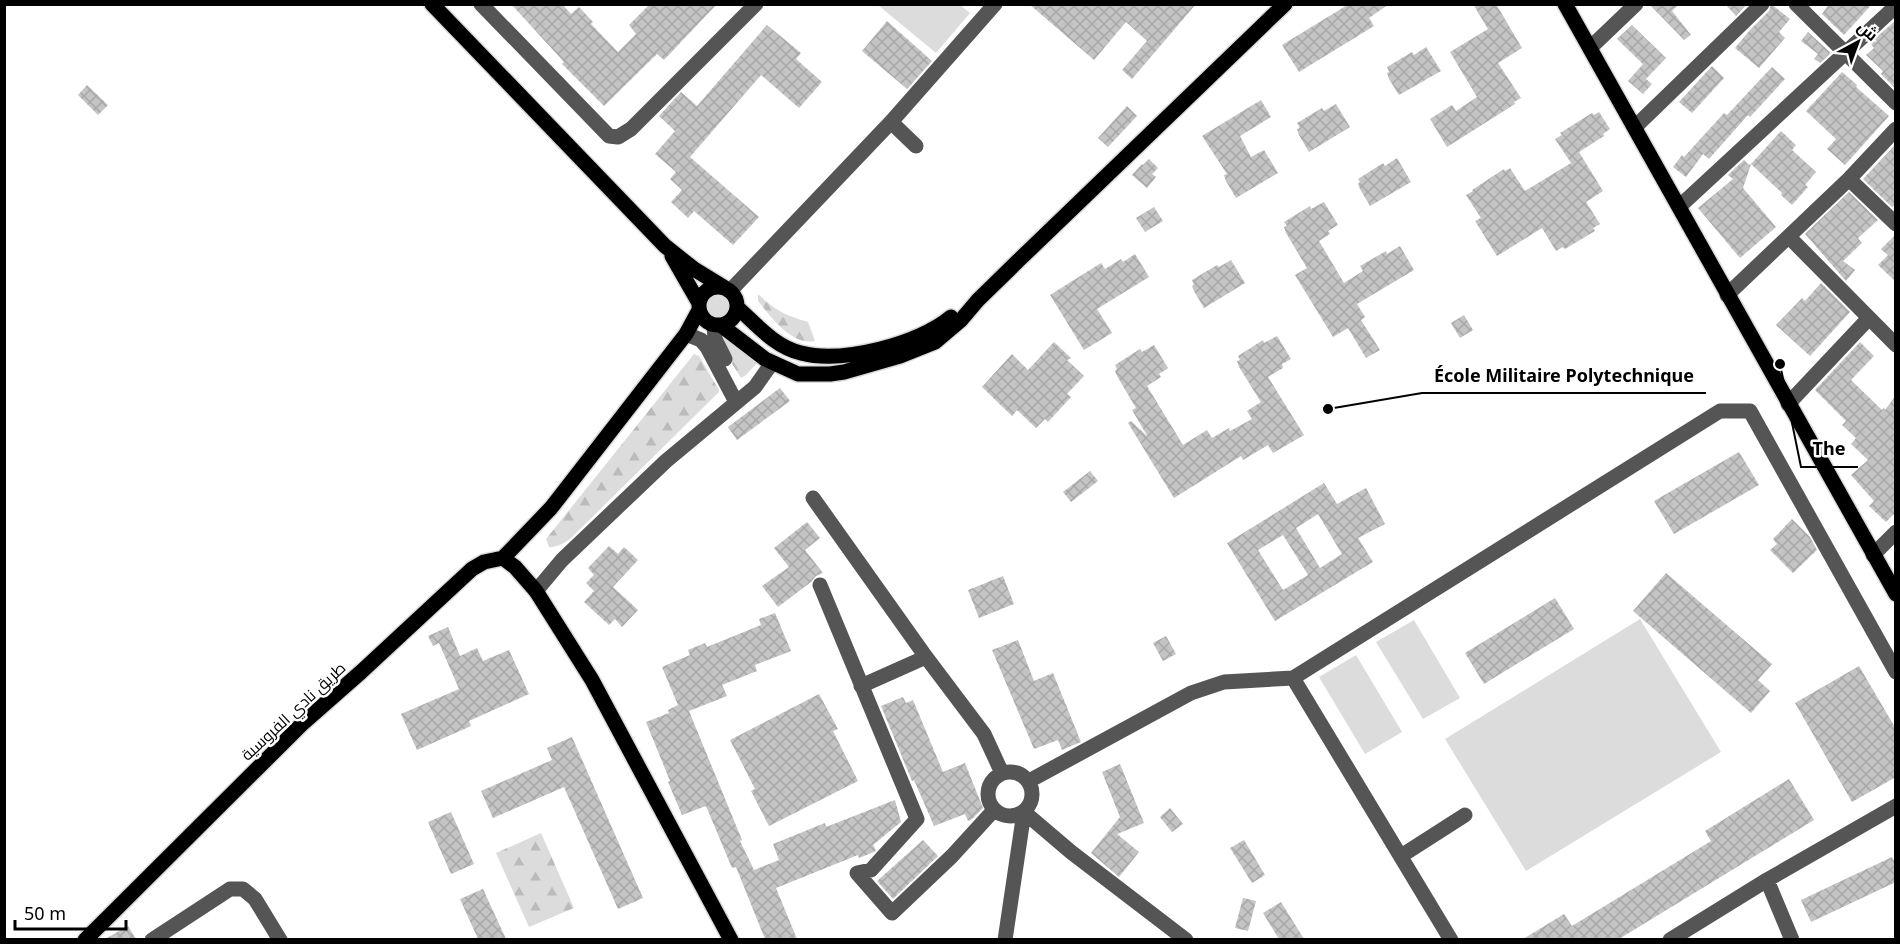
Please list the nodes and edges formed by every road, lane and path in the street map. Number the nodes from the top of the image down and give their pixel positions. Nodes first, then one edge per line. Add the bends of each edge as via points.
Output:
1 (432, 4) edge
2 (481, 4) edge
3 (756, 4) edge
4 (995, 4) edge
5 (1285, 4) edge
6 (1565, 4) edge
7 (1636, 4) edge
8 (1762, 4) edge
9 (1796, 4) edge
10 (1896, 6) edge
11 (1590, 48) junction
12 (1845, 53) junction
13 (1896, 103) edge
14 (891, 122) junction
15 (1635, 127) junction
16 (1896, 129) edge
17 (916, 146) dead end
18 (1850, 179) junction
19 (1680, 206) junction
20 (1896, 224) edge
21 (1789, 237) junction
22 (665, 246) junction
23 (727, 289) junction
24 (1727, 295) junction
25 (978, 300) junction
26 (699, 306) junction
27 (738, 308) junction
28 (1869, 318) junction
29 (715, 325) junction
30 (686, 334) junction
31 (1896, 345) edge
32 (772, 363) junction
33 (740, 399) junction
34 (1788, 404) junction
35 (813, 498) dead end
36 (1896, 532) edge
37 (1873, 555) junction
38 (503, 558) junction
39 (820, 585) dead end
40 (536, 591) junction
41 (1896, 594) edge
42 (926, 657) junction
43 (1896, 672) edge
44 (1293, 678) junction
45 (861, 686) junction
46 (1002, 773) junction
47 (1029, 781) junction
48 (1896, 806) edge
49 (994, 810) junction
50 (1024, 812) junction
51 (1465, 815) dead end
52 (1401, 856) junction
53 (1767, 880) junction
54 (85, 939) edge
55 (152, 939) edge
56 (280, 939) edge
57 (731, 939) edge
58 (1005, 939) edge
59 (1186, 939) edge
60 (1451, 939) edge
61 (1670, 939) edge
62 (1792, 939) edge

1 - 22 main road
2 - 3 street via 609,136 618,137 631,129
4 - 14 street
5 - 25 main road
6 - 11 main road
7 - 11 street
8 - 15 street
9 - 12 street
10 - 12 street
11 - 15 main road
12 - 13 street
12 - 19 street
14 - 17 street
14 - 23 street
15 - 19 main road
16 - 18 street
18 - 20 street
18 - 21 street
19 - 24 main road
21 - 24 street
21 - 28 street
22 - 23 main road
22 - 26 main road
23 - 26 main road via 705,291
23 - 27 main road
24 - 34 main road
25 - 27 main road via 911,340 837,357 800,353 784,346
25 - 32 main road via 962,320 935,342 900,356 830,374 798,374
26 - 29 main road via 704,320
26 - 30 main road
27 - 29 main road via 733,320
28 - 31 street
28 - 34 street
29 - 30 main road
29 - 32 main road
29 - 33 street via 718,345
30 - 33 street via 707,346
30 - 38 main road via 551,508
32 - 33 street via 760,382
33 - 40 street via 650,476 561,560
34 - 37 main road
35 - 42 street
36 - 37 street
37 - 41 main road
38 - 40 main road
38 - 54 main road, طريق نادي الفروسية via 484,561 472,569 303,723
39 - 45 street
40 - 57 main road via 592,680
42 - 45 street
42 - 46 street via 984,734
43 - 44 street via 1750,411 1720,411
44 - 47 street via 1224,682 1191,693
44 - 52 street
45 - 49 street via 917,819 871,870 857,873 891,913
46 - 47 street via 1017,772
46 - 49 street via 988,789
47 - 50 street via 1033,798
48 - 53 street
49 - 50 street via 1007,817
50 - 58 street
50 - 59 street
51 - 52 street
52 - 60 street
53 - 61 street
53 - 62 street
55 - 56 street via 230,889 243,889 255,899

